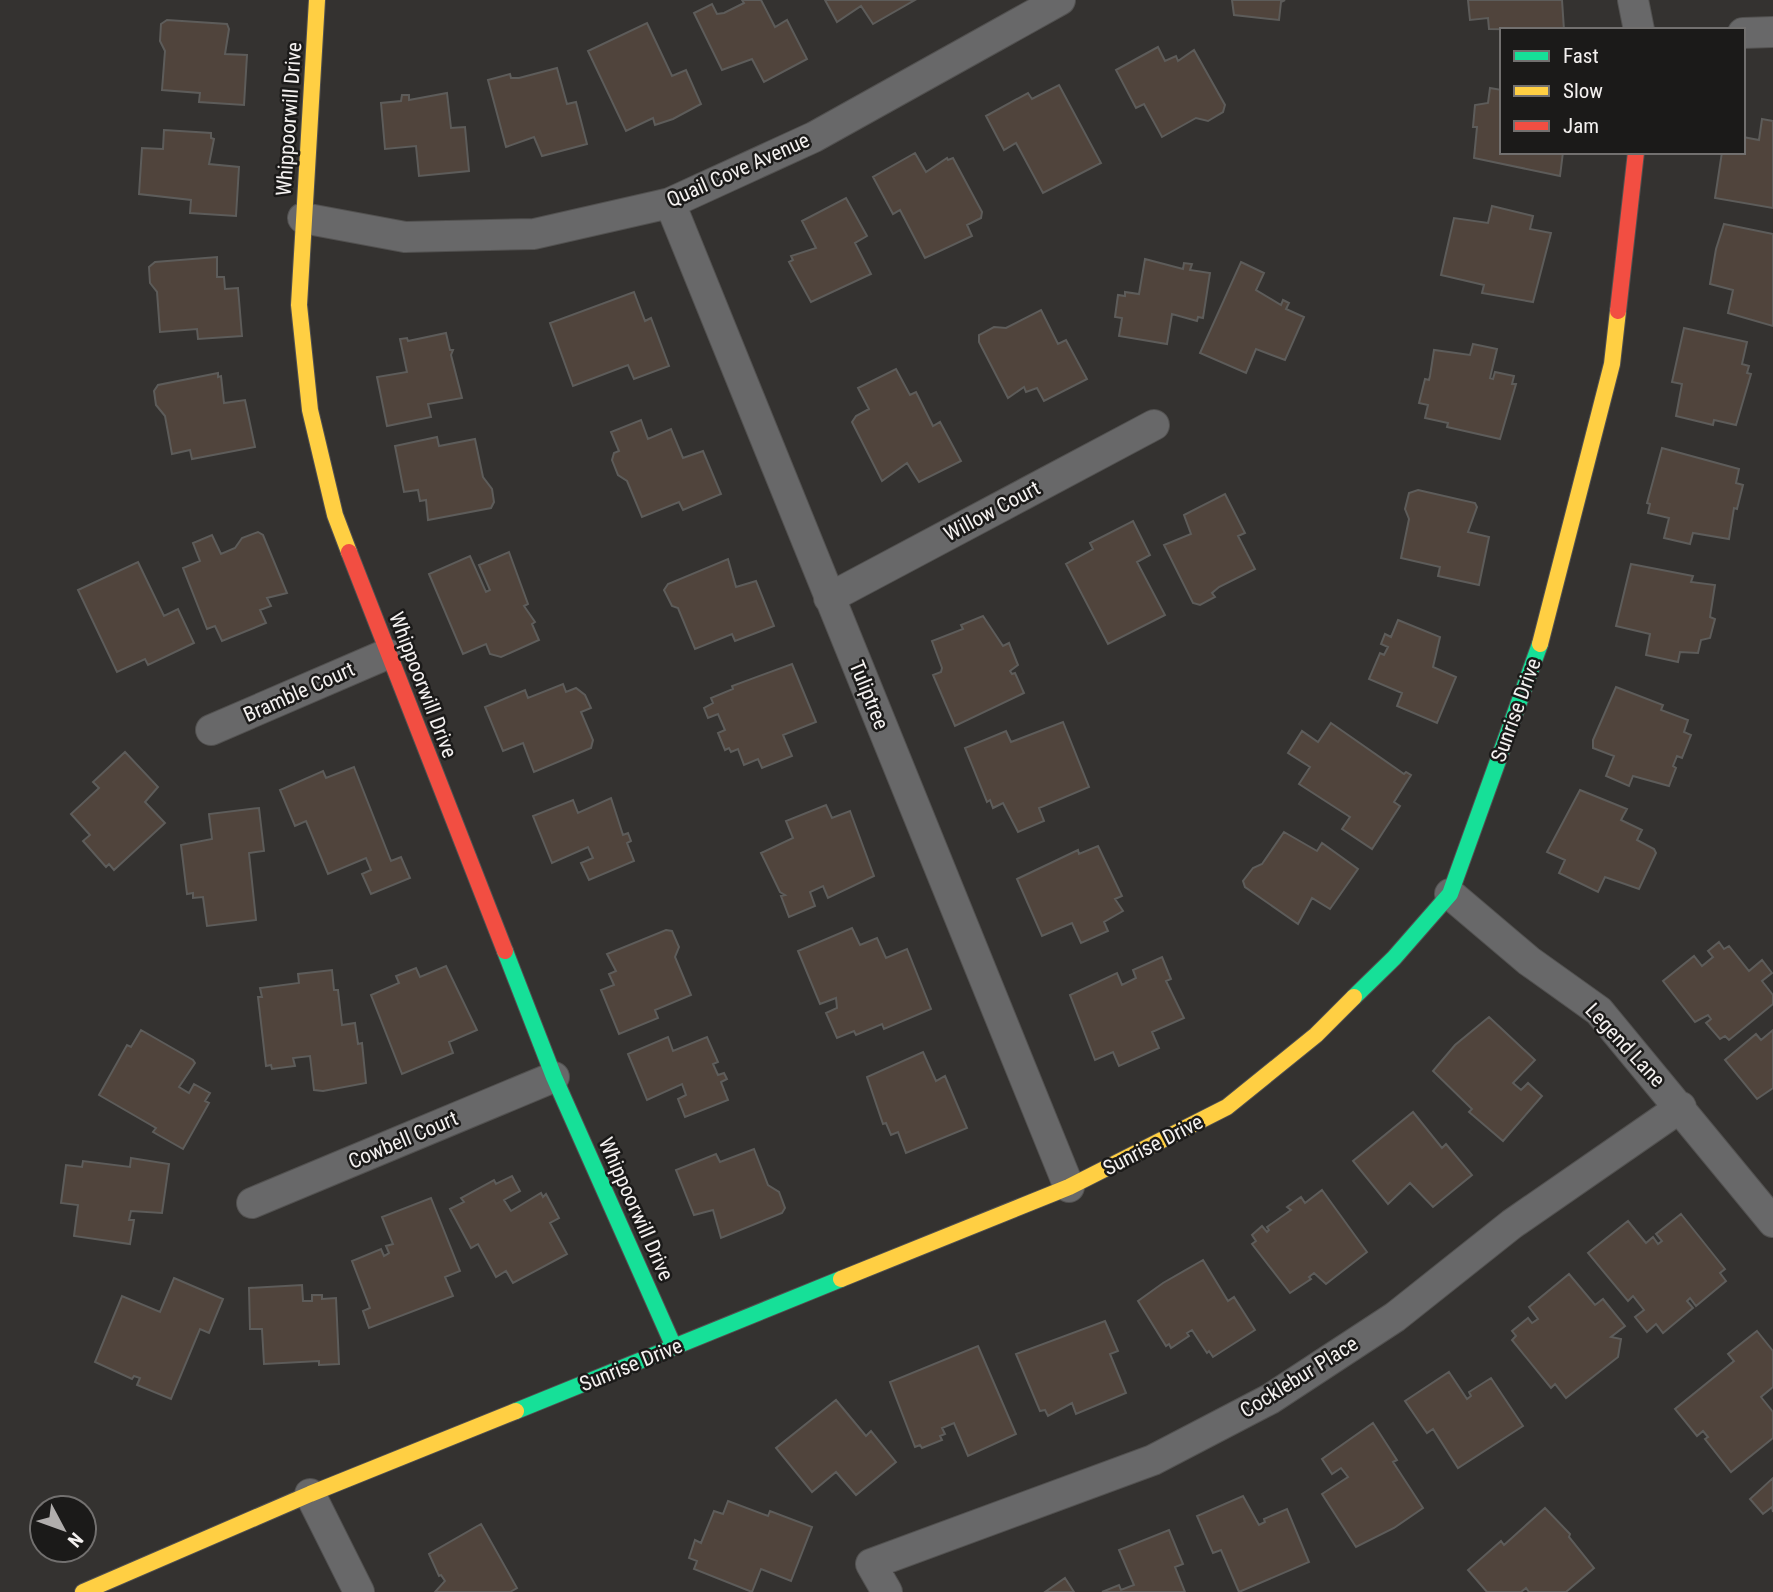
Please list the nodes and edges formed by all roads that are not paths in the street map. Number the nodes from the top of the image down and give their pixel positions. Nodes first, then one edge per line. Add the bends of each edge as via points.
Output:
1 (317, 0) edge
2 (1060, 0) edge
3 (1633, 0) edge
4 (1639, 28) edge
5 (1773, 32) edge
6 (1745, 33) edge
7 (1636, 154) edge
8 (670, 203) junction
9 (303, 218) junction
10 (1154, 425) dead end
11 (829, 598) junction
12 (387, 654) junction
13 (211, 730) dead end
14 (1450, 894) junction
15 (554, 1077) junction
16 (1681, 1107) junction
17 (1069, 1187) junction
18 (252, 1203) dead end
19 (1773, 1222) edge
20 (674, 1347) junction
21 (310, 1494) junction
22 (83, 1592) edge
23 (359, 1592) edge
24 (887, 1592) edge

1 - 9 street, Whippoorwill Drive
2 - 8 street, Quail Cove Avenue via 814,137
3 - 4 street
5 - 6 street
7 - 14 street, Sunrise Drive via 1612,364 1538,651
8 - 9 street, Quail Cove Avenue via 534,234 405,237
8 - 11 street, Tuliptree
9 - 12 street, Whippoorwill Drive via 299,305 310,410 335,515
10 - 11 street, Willow Court
11 - 17 street, Tuliptree
12 - 13 street, Bramble Court
12 - 15 street, Whippoorwill Drive
14 - 16 street, Legend Lane via 1529,961 1599,1011
14 - 17 street, Sunrise Drive via 1316,1035 1238,1099
15 - 18 street, Cowbell Court
15 - 20 street, Whippoorwill Drive
16 - 19 street, Legend Lane
16 - 24 street, Cocklebur Place via 1512,1224 1395,1317 1270,1399 1153,1460 871,1564
17 - 20 street, Sunrise Drive
20 - 21 street, Sunrise Drive
21 - 22 street, Sunrise Drive
21 - 23 street

